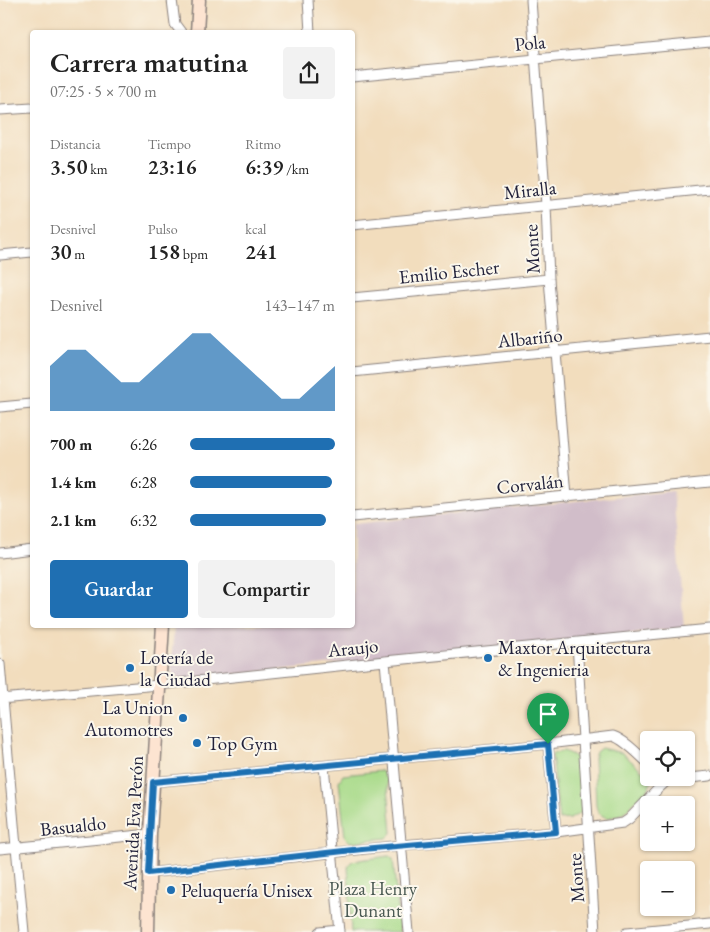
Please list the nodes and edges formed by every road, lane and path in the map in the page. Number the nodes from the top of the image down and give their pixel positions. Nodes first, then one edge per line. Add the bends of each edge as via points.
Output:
1 (172, 0) edge
2 (199, 0) edge
3 (308, 0) edge
4 (531, 0) edge
5 (180, 30) edge
6 (197, 30) edge
7 (310, 30) edge
8 (710, 42) edge
9 (535, 59) junction
10 (355, 77) edge
11 (30, 108) edge
12 (0, 110) edge
13 (710, 189) edge
14 (546, 205) junction
15 (355, 225) edge
16 (30, 252) edge
17 (0, 255) edge
18 (549, 279) junction
19 (355, 298) edge
20 (710, 336) edge
21 (556, 351) junction
22 (355, 372) edge
23 (30, 404) edge
24 (0, 407) edge
25 (710, 482) edge
26 (566, 497) junction
27 (355, 517) edge
28 (30, 549) edge
29 (0, 553) edge
30 (163, 628) edge
31 (710, 629) edge
32 (577, 643) junction
33 (385, 661) junction
34 (0, 664) edge
35 (159, 685) junction
36 (1, 699) edge
37 (583, 739) junction
38 (548, 744) junction
39 (640, 756) edge
40 (394, 758) junction
41 (324, 766) junction
42 (710, 776) edge
43 (695, 777) edge
44 (153, 782) junction
45 (660, 786) edge
46 (588, 827) junction
47 (556, 832) junction
48 (150, 834) junction
49 (402, 845) junction
50 (16, 848) junction
51 (0, 849) edge
52 (333, 852) junction
53 (148, 873) junction
54 (710, 924) edge
55 (340, 931) edge
56 (24, 932) edge
57 (148, 932) edge
58 (320, 932) edge
59 (409, 932) edge
60 (595, 932) edge
61 (627, 932) edge

1 - 5 street via 175,24
2 - 6 main road
3 - 7 street
4 - 9 street, Monte
8 - 9 street, Pola
9 - 10 street, Pola
9 - 14 street, Monte
11 - 12 street
13 - 14 street, Miralla
14 - 15 street, Miralla
14 - 18 street, Monte
16 - 17 street
18 - 19 street, Emilio Escher
18 - 21 street, Monte
20 - 21 street, Albariño
21 - 22 street, Albariño
21 - 26 street, Monte
23 - 24 street
25 - 26 street, Corvalán
26 - 27 street, Corvalán
28 - 29 street
30 - 35 main road, Avenida Eva Perón
31 - 32 street, Araujo
32 - 33 street, Araujo
32 - 37 street, Monte
33 - 35 street, Araujo
33 - 40 street
34 - 36 street
35 - 36 street, Araujo
35 - 44 main road, Avenida Eva Perón
36 - 50 street
37 - 38 street
37 - 39 street via 613,736
37 - 46 street, Monte
38 - 40 street
38 - 47 street, Monte
40 - 41 street
40 - 49 street
41 - 44 street
41 - 52 street
42 - 43 street
44 - 48 main road, Avenida Eva Perón
45 - 46 street via 623,823
46 - 47 street
46 - 60 street, Monte
47 - 49 street
48 - 50 street, Basualdo
48 - 53 main road, Avenida Eva Perón
49 - 52 street
49 - 59 street
50 - 51 street, Basualdo
50 - 56 street
52 - 53 street
52 - 55 street
53 - 57 main road, Avenida Eva Perón
54 - 61 street
55 - 58 street

